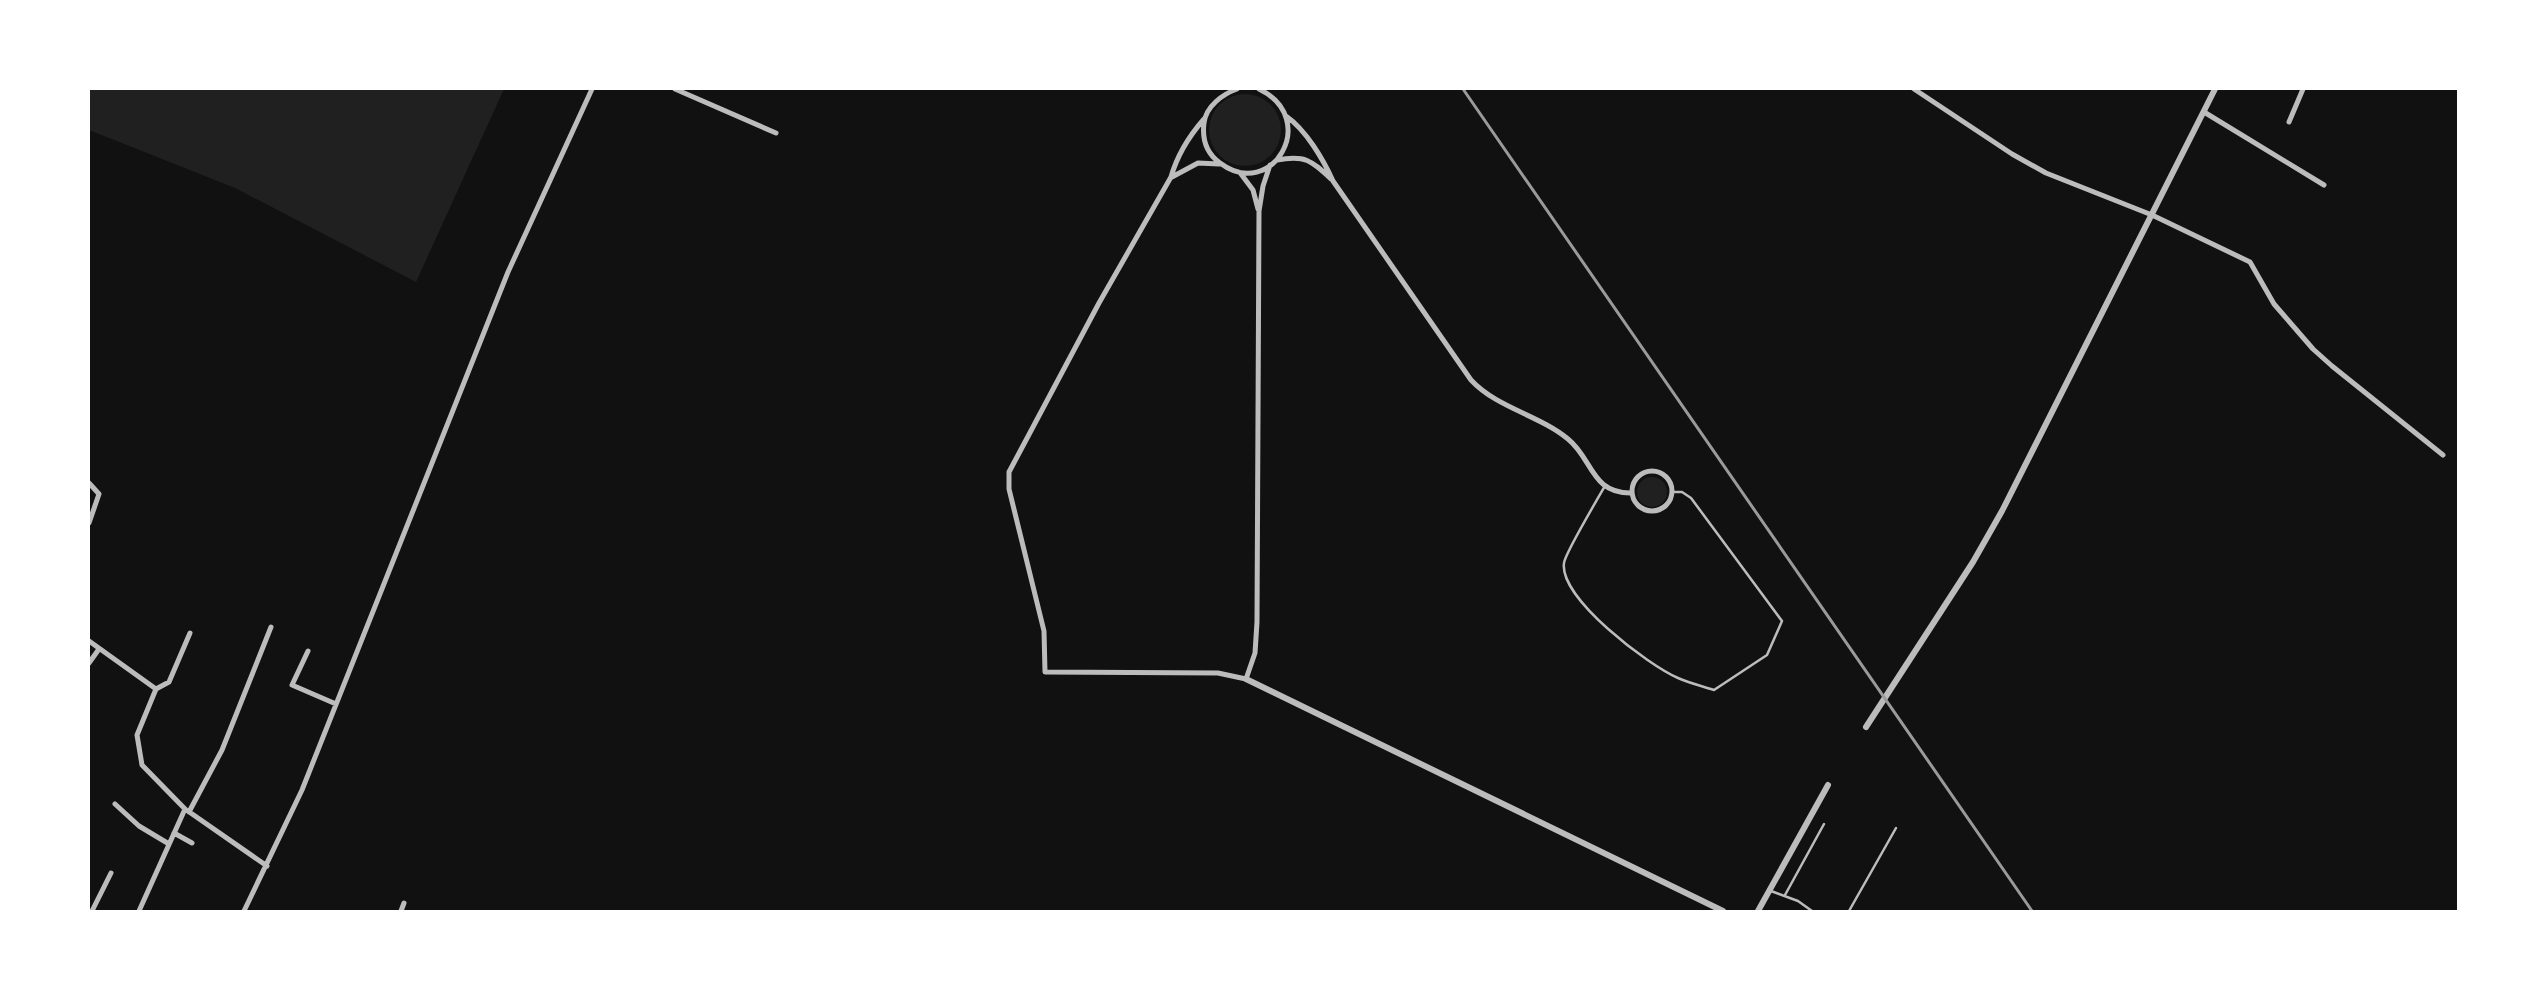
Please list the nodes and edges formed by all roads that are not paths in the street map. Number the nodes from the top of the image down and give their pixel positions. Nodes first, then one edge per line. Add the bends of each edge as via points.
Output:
1 (592, 89) edge
2 (675, 89) edge
3 (1237, 89) edge
4 (1259, 89) edge
5 (1914, 89) edge
6 (2215, 89) edge
7 (2303, 89) edge
8 (2204, 112) junction
9 (1286, 116) junction
10 (1204, 119) junction
11 (2290, 122) dead end
12 (776, 133) dead end
13 (1277, 160) junction
14 (1221, 164) junction
15 (1270, 165) junction
16 (1241, 174) junction
17 (1172, 177) junction
18 (1333, 181) junction
19 (2324, 185) dead end
20 (1259, 211) junction
21 (2152, 215) junction
22 (2443, 455) dead end
23 (89, 483) edge
24 (1605, 486) junction
25 (1673, 492) junction
26 (1632, 493) junction
27 (89, 523) edge
28 (271, 627) dead end
29 (190, 633) dead end
30 (89, 641) edge
31 (99, 649) junction
32 (308, 651) dead end
33 (89, 663) edge
34 (1246, 679) junction
35 (156, 689) junction
36 (336, 704) junction
37 (1866, 727) dead end
38 (1828, 785) dead end
39 (116, 804) dead end
40 (187, 810) junction
41 (1824, 824) dead end
42 (1896, 828) dead end
43 (174, 833) junction
44 (192, 843) dead end
45 (169, 844) junction
46 (267, 866) junction
47 (111, 873) dead end
48 (1770, 890) junction
49 (1785, 895) junction
50 (404, 903) dead end
51 (93, 910) edge
52 (100, 911) edge
53 (139, 911) edge
54 (244, 911) edge
55 (400, 911) edge
56 (1723, 911) edge
57 (1758, 911) edge
58 (1812, 911) edge
59 (1849, 911) edge

1 - 36 street via 504,280
2 - 12 street
3 - 10 street via 1217,99
4 - 9 street via 1274,97
5 - 21 street via 2046,173
6 - 8 street
7 - 11 street
8 - 19 street
8 - 21 street
9 - 13 street via 1288,141
9 - 18 street via 1295,122 1327,167
10 - 14 street via 1204,142 1209,153
10 - 17 street via 1176,162
13 - 15 street
13 - 18 street via 1302,158 1313,162
14 - 16 street
14 - 17 street via 1198,163
15 - 16 street via 1255,173
15 - 20 street
16 - 20 street via 1253,190
17 - 34 street via 1099,303 1008,472 1009,489 1044,631 1045,672 1218,673
18 - 24 street via 1470,380 1488,394 1568,438
20 - 34 street via 1257,622 1255,653
21 - 22 street via 2250,262 2274,304 2313,349
21 - 37 street via 2002,512
23 - 27 street via 99,494
24 - 25 lane via 1564,562 1566,582 1596,619 1629,646 1677,678 1714,690 1767,655 1782,622 1691,498 1682,492
24 - 26 street
25 - 26 street via 1669,504 1652,512 1639,507
25 - 26 street via 1665,475 1651,471 1639,476
28 - 40 street via 222,750
29 - 35 street via 168,682
30 - 31 street
31 - 33 street
31 - 35 street
32 - 36 street via 292,685
34 - 56 street
35 - 40 street via 137,735 142,765
36 - 46 street
38 - 48 street
39 - 45 street via 139,826
40 - 43 street
40 - 46 street
41 - 49 lane
42 - 59 lane
43 - 44 street
43 - 45 street
45 - 53 street
46 - 54 street
47 - 51 street
48 - 49 lane
48 - 57 street
49 - 58 lane
50 - 55 street
51 - 52 street

